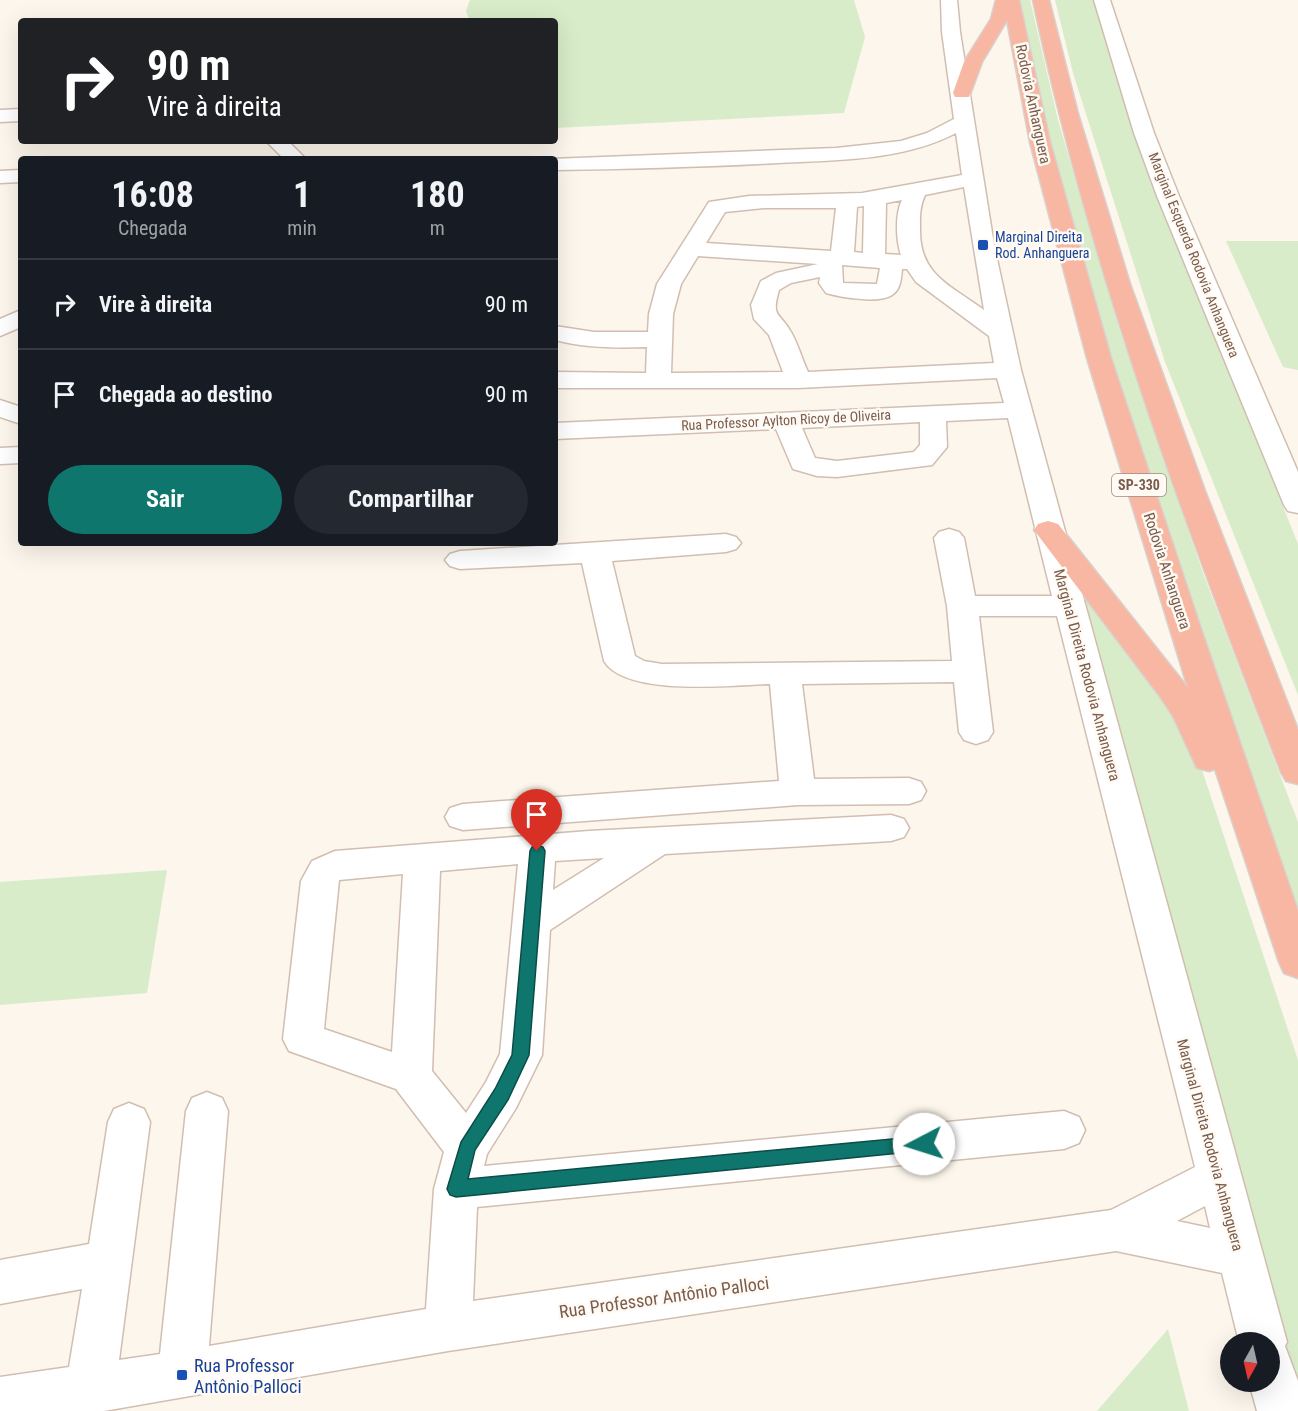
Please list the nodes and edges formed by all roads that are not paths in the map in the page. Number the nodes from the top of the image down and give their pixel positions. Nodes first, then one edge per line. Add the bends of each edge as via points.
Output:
1 (950, 0) edge
2 (1004, 0) edge
3 (1011, 0) edge
4 (1041, 0) edge
5 (1102, 0) edge
6 (964, 107) junction
7 (18, 115) edge
8 (0, 116) edge
9 (279, 144) edge
10 (904, 147) junction
11 (293, 156) edge
12 (959, 160) junction
13 (558, 164) edge
14 (18, 176) edge
15 (0, 177) edge
16 (918, 189) junction
17 (875, 198) junction
18 (847, 201) junction
19 (765, 227) junction
20 (691, 249) junction
21 (834, 261) junction
22 (893, 262) junction
23 (18, 319) edge
24 (0, 329) edge
25 (1000, 333) junction
26 (558, 334) edge
27 (660, 339) junction
28 (1008, 370) junction
29 (558, 380) edge
30 (798, 380) junction
31 (658, 381) junction
32 (0, 408) edge
33 (1018, 410) junction
34 (933, 414) junction
35 (18, 415) edge
36 (786, 420) junction
37 (558, 431) edge
38 (18, 455) edge
39 (0, 456) edge
40 (1298, 504) edge
41 (1048, 530) junction
42 (949, 538) dead end
43 (726, 543) dead end
44 (595, 553) junction
45 (460, 560) dead end
46 (962, 606) junction
47 (1068, 606) junction
48 (970, 671) junction
49 (785, 673) junction
50 (976, 732) dead end
51 (1298, 772) edge
52 (909, 791) dead end
53 (798, 792) junction
54 (464, 817) dead end
55 (891, 828) dead end
56 (655, 843) junction
57 (537, 851) junction
58 (423, 859) junction
59 (1280, 914) junction
60 (531, 923) junction
61 (1298, 962) edge
62 (411, 1076) junction
63 (207, 1111) dead end
64 (129, 1122) dead end
65 (1064, 1130) dead end
66 (467, 1148) junction
67 (1218, 1177) junction
68 (456, 1189) junction
69 (1116, 1230) junction
70 (1239, 1255) junction
71 (108, 1262) junction
72 (0, 1282) edge
73 (448, 1328) junction
74 (1260, 1332) edge
75 (182, 1375) junction
76 (90, 1389) junction
77 (1277, 1392) edge
78 (0, 1402) edge
79 (1282, 1411) edge

1 - 6 street, Marginal Direita Rodovia Anhanguera via 951,32
2 - 6 highway via 999,19 973,62
3 - 59 highway, Rodovia Anhanguera / SP-330 via 1040,142 1099,358
4 - 51 highway, Rodovia Anhanguera / SP-330 via 1084,171 1137,342 1241,630
5 - 40 street, Marginal Esquerda Rodovia Anhanguera via 1144,134
6 - 10 street via 934,137
6 - 12 street, Marginal Direita Rodovia Anhanguera
7 - 8 street
9 - 11 street
10 - 12 street
10 - 13 street via 697,161
12 - 16 street
12 - 25 street, Marginal Direita Rodovia Anhanguera via 983,245
14 - 15 street
16 - 17 street
16 - 22 street via 909,207 909,246
17 - 18 street
17 - 22 street
18 - 19 street
18 - 21 street
19 - 20 street
19 - 20 street via 740,202 717,207
19 - 21 street
20 - 27 street via 669,284 660,314
21 - 22 street
21 - 22 street via 831,283 845,291 882,291 888,286
21 - 30 street via 769,286 763,305 766,320 780,333
22 - 25 street via 924,277
23 - 24 street
25 - 28 street, Marginal Direita Rodovia Anhanguera
26 - 27 street via 596,340
27 - 31 street
28 - 30 street
28 - 33 street, Marginal Direita Rodovia Anhanguera
29 - 31 street
30 - 31 street
32 - 35 street
33 - 34 street, Rua Professor Aylton Ricoy de Oliveira
33 - 41 street, Marginal Direita Rodovia Anhanguera
34 - 36 street, Rua Professor Aylton Ricoy de Oliveira
34 - 36 street via 934,447 922,459 837,469 803,463
36 - 37 street, Rua Professor Aylton Ricoy de Oliveira
38 - 39 street
41 - 47 street, Marginal Direita Rodovia Anhanguera
41 - 59 highway via 1189,715
42 - 46 street
43 - 44 street
44 - 45 street
44 - 49 street via 620,661 635,670 662,675
46 - 47 street
46 - 48 street
47 - 67 street, Marginal Direita Rodovia Anhanguera
48 - 49 street
48 - 50 street
49 - 53 street
52 - 53 street
53 - 54 street
55 - 56 street
56 - 57 street
56 - 60 street
57 - 58 street
57 - 60 street
58 - 62 street
58 - 62 street via 335,865 325,871 320,881 303,1039
59 - 61 highway, Rodovia Anhanguera / SP-330
60 - 66 street via 521,1055
62 - 66 street
63 - 75 street
64 - 71 street
65 - 68 street
66 - 68 street
67 - 69 street, Rua Professor Antônio Palloci
67 - 70 street, Marginal Direita Rodovia Anhanguera
68 - 73 street
69 - 70 street, Rua Professor Antônio Palloci
69 - 73 street, Rua Professor Antônio Palloci
70 - 74 street, Marginal Direita Rodovia Anhanguera
71 - 72 street
71 - 76 street
73 - 75 street, Rua Professor Antônio Palloci
75 - 76 street, Rua Professor Antônio Palloci
76 - 78 street, Rua Professor Antônio Palloci
77 - 79 street

